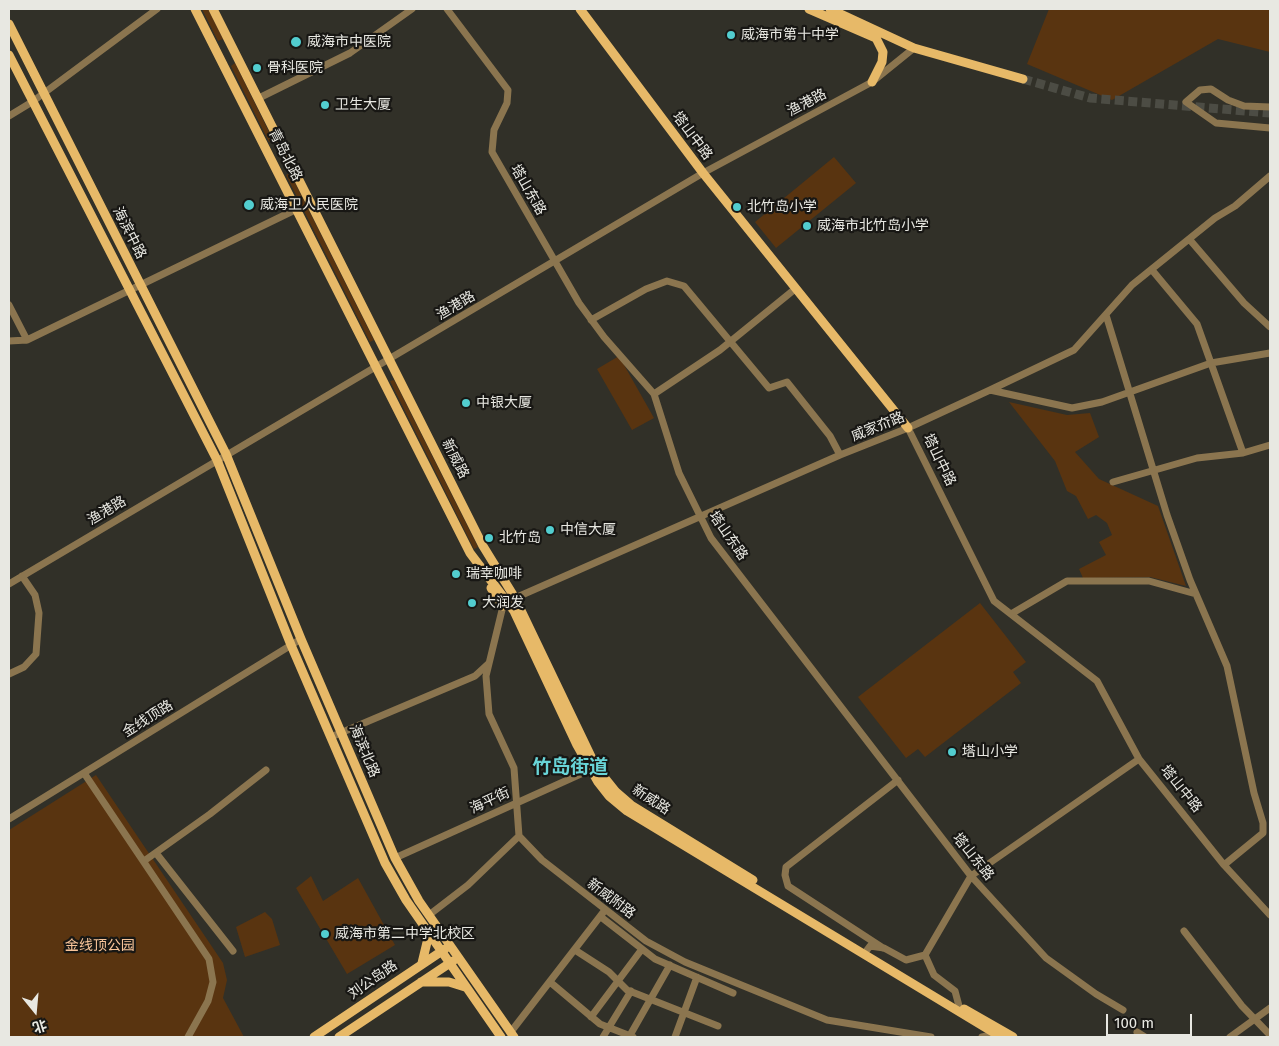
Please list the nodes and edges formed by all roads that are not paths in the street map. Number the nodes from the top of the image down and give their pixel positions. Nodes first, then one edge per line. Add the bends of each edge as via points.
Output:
1 (157, 9) edge
2 (195, 9) edge
3 (213, 9) edge
4 (412, 9) edge
5 (447, 9) edge
6 (580, 9) edge
7 (809, 9) edge
8 (830, 9) edge
9 (9, 24) edge
10 (914, 48) junction
11 (9, 55) edge
12 (1023, 79) tunnel mouth
13 (872, 82) junction
14 (43, 94) junction
15 (259, 98) junction
16 (32, 102) junction
17 (1270, 107) edge
18 (9, 116) edge
19 (1270, 128) edge
20 (703, 173) junction
21 (1270, 176) edge
22 (297, 209) junction
23 (1190, 240) junction
24 (555, 261) junction
25 (1152, 270) junction
26 (140, 286) junction
27 (795, 289) junction
28 (129, 291) junction
29 (9, 305) edge
30 (1106, 315) junction
31 (591, 320) junction
32 (1270, 327) edge
33 (27, 340) junction
34 (9, 341) edge
35 (730, 341) junction
36 (1270, 353) edge
37 (389, 361) junction
38 (1211, 363) junction
39 (375, 368) junction
40 (990, 390) junction
41 (1131, 392) junction
42 (654, 394) junction
43 (908, 428) junction
44 (1270, 445) edge
45 (1243, 453) junction
46 (226, 454) junction
47 (840, 456) junction
48 (217, 460) junction
49 (1154, 471) junction
50 (1113, 482) dead end
51 (699, 517) junction
52 (22, 576) junction
53 (9, 584) edge
54 (1196, 594) junction
55 (509, 602) junction
56 (1011, 614) junction
57 (301, 639) junction
58 (291, 645) junction
59 (489, 663) junction
60 (9, 674) edge
61 (341, 732) junction
62 (331, 737) junction
63 (1139, 759) junction
64 (593, 769) junction
65 (266, 770) dead end
66 (84, 773) junction
67 (898, 780) junction
68 (518, 802) junction
69 (9, 819) edge
70 (1266, 832) edge
71 (519, 836) junction
72 (156, 852) junction
73 (395, 858) junction
74 (144, 860) junction
75 (1224, 865) junction
76 (971, 876) junction
77 (603, 914) junction
78 (429, 915) junction
79 (1270, 915) edge
80 (1184, 930) dead end
81 (429, 934) junction
82 (450, 946) junction
83 (884, 948) junction
84 (642, 949) junction
85 (575, 950) junction
86 (867, 950) junction
87 (233, 951) dead end
88 (440, 952) junction
89 (925, 955) junction
90 (458, 958) junction
91 (422, 963) junction
92 (449, 964) junction
93 (670, 965) junction
94 (697, 977) junction
95 (618, 981) junction
96 (421, 982) junction
97 (550, 982) junction
98 (466, 987) junction
99 (631, 992) junction
100 (733, 993) dead end
101 (651, 1000) junction
102 (960, 1006) junction
103 (1270, 1008) edge
104 (1122, 1010) dead end
105 (684, 1014) junction
106 (591, 1017) junction
107 (1255, 1021) junction
108 (718, 1026) dead end
109 (607, 1027) junction
110 (1137, 1032) dead end
111 (997, 1034) edge
112 (512, 1035) edge
113 (1270, 1035) edge
114 (188, 1037) edge
115 (314, 1037) edge
116 (339, 1037) edge
117 (501, 1037) edge
118 (602, 1037) edge
119 (631, 1037) edge
120 (675, 1037) edge
121 (932, 1037) edge
122 (982, 1037) edge
123 (1013, 1037) edge
124 (1145, 1037) edge
125 (1230, 1037) edge

1 - 14 street
2 - 22 main road, 青岛北路
3 - 15 main road, 青岛北路
4 - 15 street via 350,53
5 - 24 street, 塔山东路 via 508,90 507,103 494,130 492,152
6 - 20 main road, 塔山中路
7 - 13 main road via 876,38 883,52 882,62
8 - 10 main road
9 - 14 main road, 海滨中路
10 - 12 main road
10 - 13 street, 渔港路
11 - 16 main road, 海滨中路
13 - 20 street, 渔港路
14 - 16 street
14 - 26 main road, 海滨中路
15 - 37 main road, 青岛北路
16 - 18 street
16 - 28 main road, 海滨中路
17 - 19 street via 1244,106 1211,89 1200,90 1186,102 1216,123
20 - 24 street, 渔港路
20 - 27 main road, 塔山中路
21 - 23 street, 威家夼路
22 - 26 street
22 - 39 main road, 青岛北路
23 - 25 street, 威家夼路
23 - 32 street via 1244,303
24 - 31 street, 塔山东路
24 - 37 street, 渔港路
25 - 30 street, 威家夼路 via 1132,285
25 - 38 street via 1197,324
26 - 28 street
26 - 46 main road, 海滨中路
27 - 35 street
27 - 43 main road, 塔山中路
28 - 33 street
28 - 48 main road, 海滨中路
29 - 33 street
30 - 40 street, 威家夼路 via 1074,350
30 - 41 street
31 - 35 street via 666,281 684,286
31 - 42 street, 塔山东路
33 - 34 street
35 - 42 street
35 - 47 street via 769,388 787,382 830,436
36 - 38 street
37 - 39 street, 渔港路
37 - 55 main road, 新威路
38 - 41 street
38 - 45 street
39 - 46 street, 渔港路
39 - 55 main road, 新威路 via 470,553
40 - 41 street via 1072,408
40 - 43 street, 威家夼路
41 - 49 street
42 - 51 street, 塔山东路 via 679,474
43 - 47 street, 威家夼路
43 - 56 street, 塔山中路 via 994,601
44 - 45 street
45 - 49 street via 1197,458
46 - 48 street, 渔港路
46 - 57 main road, 海滨北路
47 - 51 street, 威家夼路
48 - 52 street, 渔港路
48 - 58 main road, 海滨北路
49 - 50 street
49 - 54 street
51 - 55 street, 威家夼路
51 - 67 street, 塔山东路 via 710,538
52 - 53 street, 渔港路
52 - 60 street via 35,595 39,613 36,654 24,667
54 - 56 street via 1149,581 1067,581
54 - 70 street via 1231,679 1246,758
55 - 59 street
55 - 64 main road, 新威路
56 - 63 street, 塔山中路 via 1097,681
57 - 58 street, 金线顶路
57 - 61 main road, 海滨北路
58 - 62 main road, 海滨北路
58 - 66 street, 金线顶路
59 - 61 street via 475,676
59 - 68 street via 486,676 489,714 514,768
61 - 62 street
61 - 73 main road, 海滨北路
62 - 81 main road, 海滨北路 via 386,864
63 - 75 street, 塔山中路
63 - 76 street
64 - 68 street, 海平街
64 - 86 main road, 新威路 via 631,806
64 - 111 main road, 新威路 via 609,796 627,811
65 - 72 street
66 - 69 street, 金线顶路
66 - 74 street
67 - 76 street, 塔山东路
67 - 83 street via 786,867 785,874 788,886
68 - 71 street
68 - 73 street, 海平街
70 - 75 street
71 - 77 street, 新威附路
71 - 78 street via 468,885
72 - 74 street
72 - 87 street
73 - 78 main road, 海滨北路
74 - 114 street via 209,959 214,982 208,1002
75 - 79 street, 塔山中路
76 - 89 street
76 - 104 street, 塔山东路 via 1046,958
77 - 84 street
77 - 85 street
77 - 121 street, 新威附路 via 685,962 800,1010 827,1020
78 - 82 main road, 海滨北路
80 - 107 street
81 - 88 main road, 海滨北路
81 - 91 main road
82 - 88 main road, 刘公岛路
82 - 90 main road, 海滨北路
83 - 86 street via 870,946
83 - 89 street via 906,960
84 - 93 street
84 - 95 street
85 - 95 street
85 - 97 street
86 - 102 main road, 新威路
88 - 91 main road, 刘公岛路
88 - 92 main road, 海滨北路
89 - 102 street via 934,975 955,991
90 - 92 main road, 刘公岛路
90 - 112 main road, 海滨北路
91 - 115 main road, 刘公岛路
92 - 96 main road, 刘公岛路
92 - 98 main road, 海滨北路
93 - 94 street
93 - 101 street
94 - 100 street
94 - 105 street
95 - 99 street
95 - 106 street
96 - 98 main road via 449,982
96 - 116 main road, 刘公岛路
97 - 106 street
97 - 112 street
98 - 117 main road, 海滨北路
99 - 101 street
99 - 109 street
101 - 105 street
101 - 119 street
102 - 111 main road, 新威路
103 - 107 street
105 - 108 street
105 - 120 street
106 - 109 street
107 - 113 street
107 - 125 street
109 - 118 street
109 - 119 street
110 - 124 street
111 - 122 street
111 - 123 main road, 新威路

